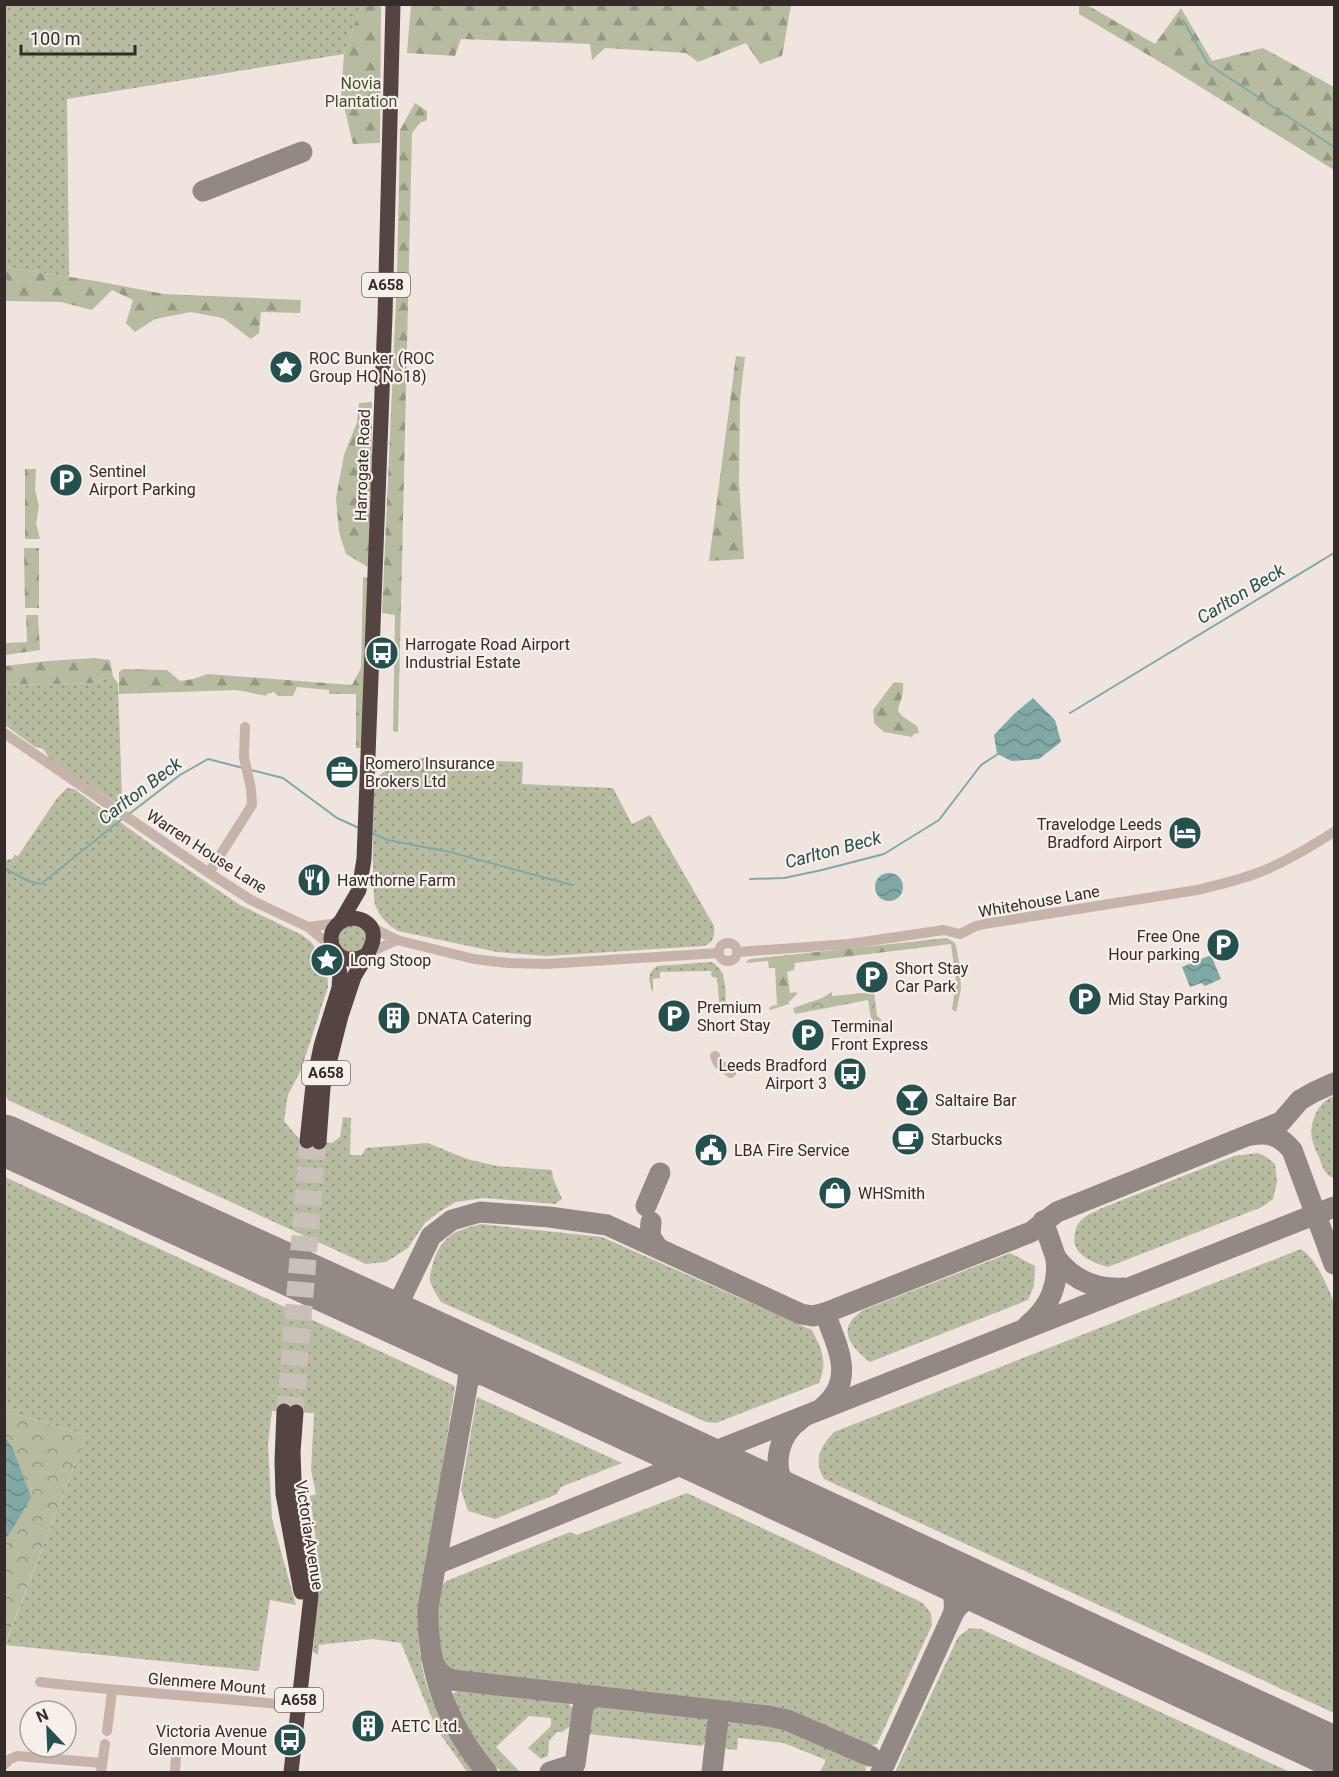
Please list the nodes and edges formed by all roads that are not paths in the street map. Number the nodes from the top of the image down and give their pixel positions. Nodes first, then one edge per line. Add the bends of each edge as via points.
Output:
1 (393, 4) edge
2 (245, 727) dead end
3 (4, 733) edge
4 (1335, 832) edge
5 (209, 873) junction
6 (359, 890) junction
7 (340, 922) junction
8 (368, 925) junction
9 (308, 927) junction
10 (397, 940) junction
11 (334, 949) junction
12 (367, 954) junction
13 (327, 1048) junction
14 (715, 1056) dead end
15 (731, 1072) dead end
16 (313, 1141) tunnel mouth
17 (291, 1412) tunnel mouth
18 (40, 1682) dead end
19 (112, 1691) junction
20 (298, 1706) junction
21 (107, 1731) dead end
22 (105, 1744) dead end
23 (176, 1755) dead end
24 (4, 1765) edge
25 (101, 1768) edge
26 (175, 1773) edge
27 (291, 1773) edge

1 - 6 highway, Harrogate Road / A658 via 386,315 364,859
2 - 5 street via 244,757 252,805
3 - 5 street, Warren House Lane
4 - 10 street, Whitehouse Lane via 1261,872 1197,890 984,924 960,934 944,930 849,944 737,952 735,958 727,961 719,953 508,963
5 - 9 street, Warren House Lane via 251,900
6 - 7 highway, Harrogate Road / A658
6 - 8 highway, Harrogate Road / A658
7 - 8 highway via 355,918
7 - 9 street
7 - 11 highway via 333,932
8 - 10 street
8 - 12 highway via 373,942
9 - 11 street, Warren House Lane
10 - 12 street
11 - 12 highway via 345,959 360,959
11 - 13 highway, A658 via 340,974
12 - 13 highway, A658 via 354,976
13 - 16 highway, A658 via 313,1085
14 - 15 street
17 - 20 highway, Victoria Avenue / A658 via 294,1480 311,1596
18 - 19 street, Glenmere Mount
19 - 20 street, Glenmere Mount
19 - 21 street
20 - 27 highway, Victoria Avenue / A658
22 - 25 street
23 - 26 street
24 - 25 street via 17,1756

